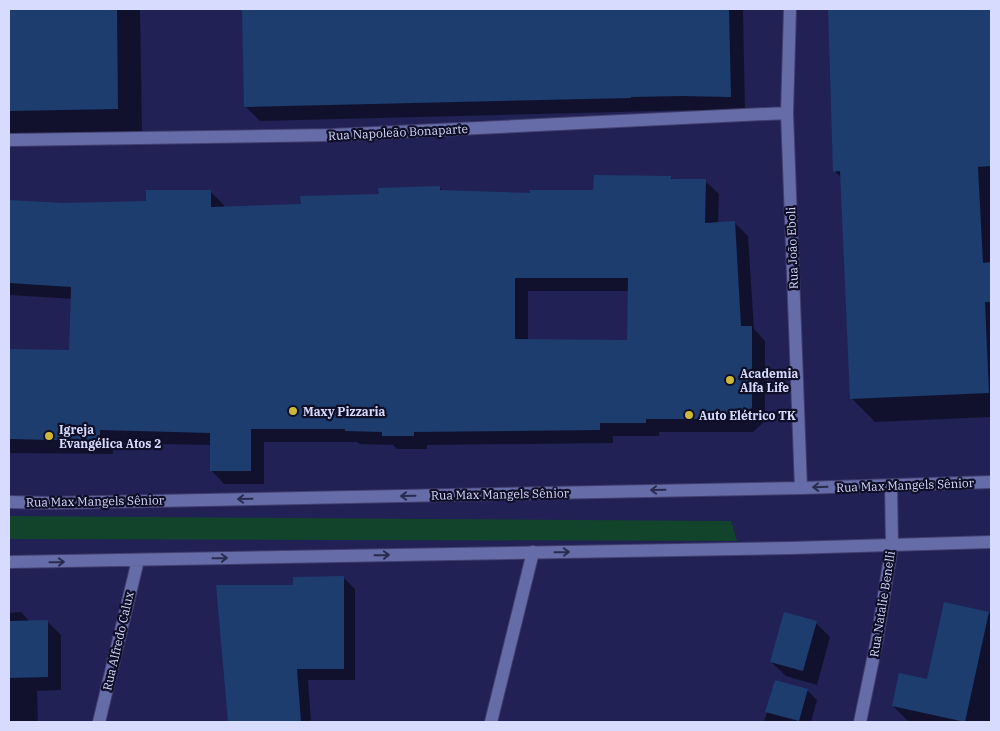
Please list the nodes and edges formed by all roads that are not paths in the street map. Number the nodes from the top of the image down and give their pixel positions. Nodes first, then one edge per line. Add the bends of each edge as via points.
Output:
1 (790, 9) edge
2 (787, 113) junction
3 (9, 140) edge
4 (991, 482) edge
5 (891, 485) junction
6 (801, 488) junction
7 (9, 502) edge
8 (991, 542) edge
9 (892, 545) junction
10 (533, 552) junction
11 (138, 560) junction
12 (9, 562) edge
13 (99, 722) edge
14 (491, 722) edge
15 (860, 722) edge

1 - 2 street, Rua João Eboli
2 - 3 street, Rua Napoleão Bonaparte via 332,135
2 - 6 street, Rua João Eboli
4 - 5 street, Rua Max Mangels Sênior
5 -> 6 street, Rua Max Mangels Sênior
5 - 9 street, Rua Natalie Benelli
6 -> 7 street, Rua Max Mangels Sênior
8 - 9 street
10 -> 9 street
9 - 15 street, Rua Natalie Benelli
11 -> 10 street
10 - 14 street
12 -> 11 street
11 - 13 street, Rua Alfredo Calux

